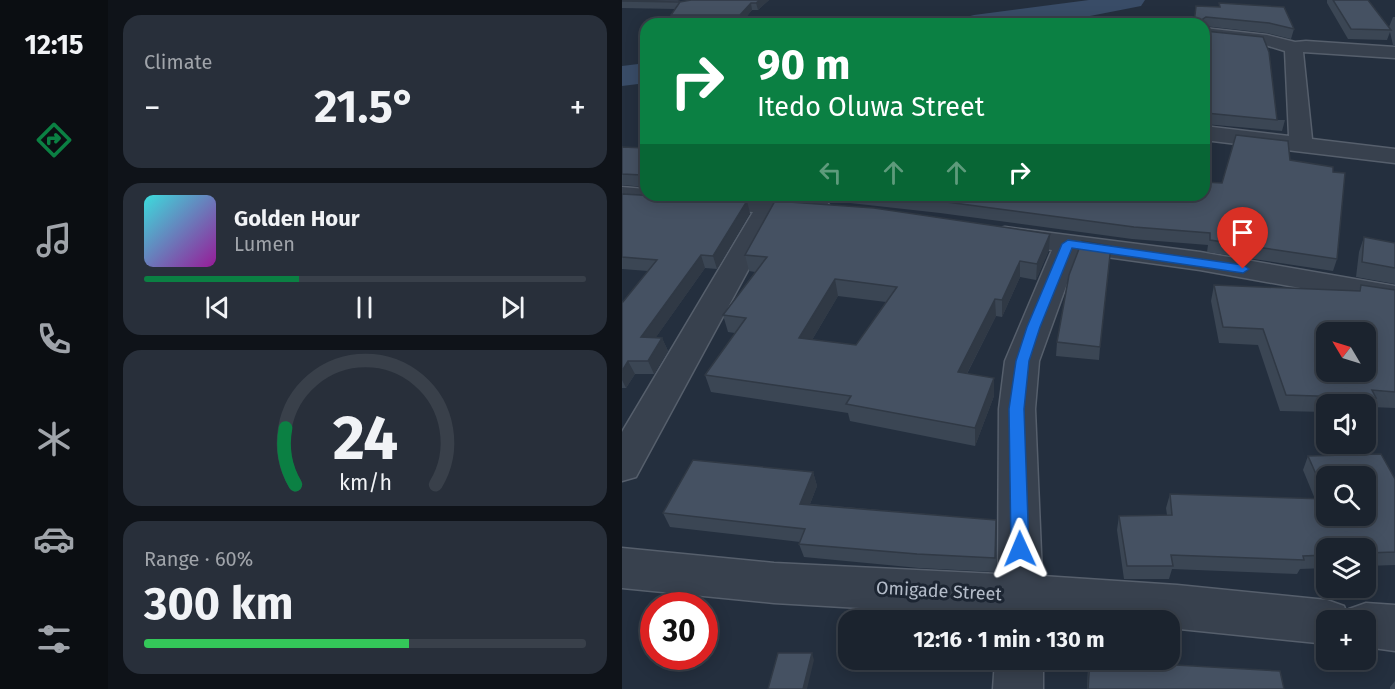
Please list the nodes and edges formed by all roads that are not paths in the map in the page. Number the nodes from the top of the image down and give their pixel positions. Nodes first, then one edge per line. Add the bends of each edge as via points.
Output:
1 (1210, 34) edge
2 (1294, 48) junction
3 (1394, 53) edge
4 (1210, 134) edge
5 (1301, 145) junction
6 (1394, 156) edge
7 (622, 195) edge
8 (640, 195) edge
9 (773, 201) edge
10 (785, 201) edge
11 (842, 211) edge
12 (974, 230) edge
13 (1068, 244) junction
14 (1394, 296) edge
15 (622, 466) edge
16 (622, 568) edge
17 (1021, 608) edge
18 (1316, 621) edge
19 (1376, 627) edge
20 (1394, 628) edge
21 (1019, 670) edge
22 (1018, 689) edge

1 - 2 street via 1267,40
2 - 3 street
2 - 5 street
4 - 5 street
5 - 6 street
7 - 8 street
9 - 15 street
10 - 11 street
12 - 13 street
13 - 14 street via 1200,261
13 - 17 street via 1022,361 1017,409
16 - 17 street, Omigade Street
17 - 18 street, Omigade Street via 1177,607
19 - 20 street
21 - 22 street

